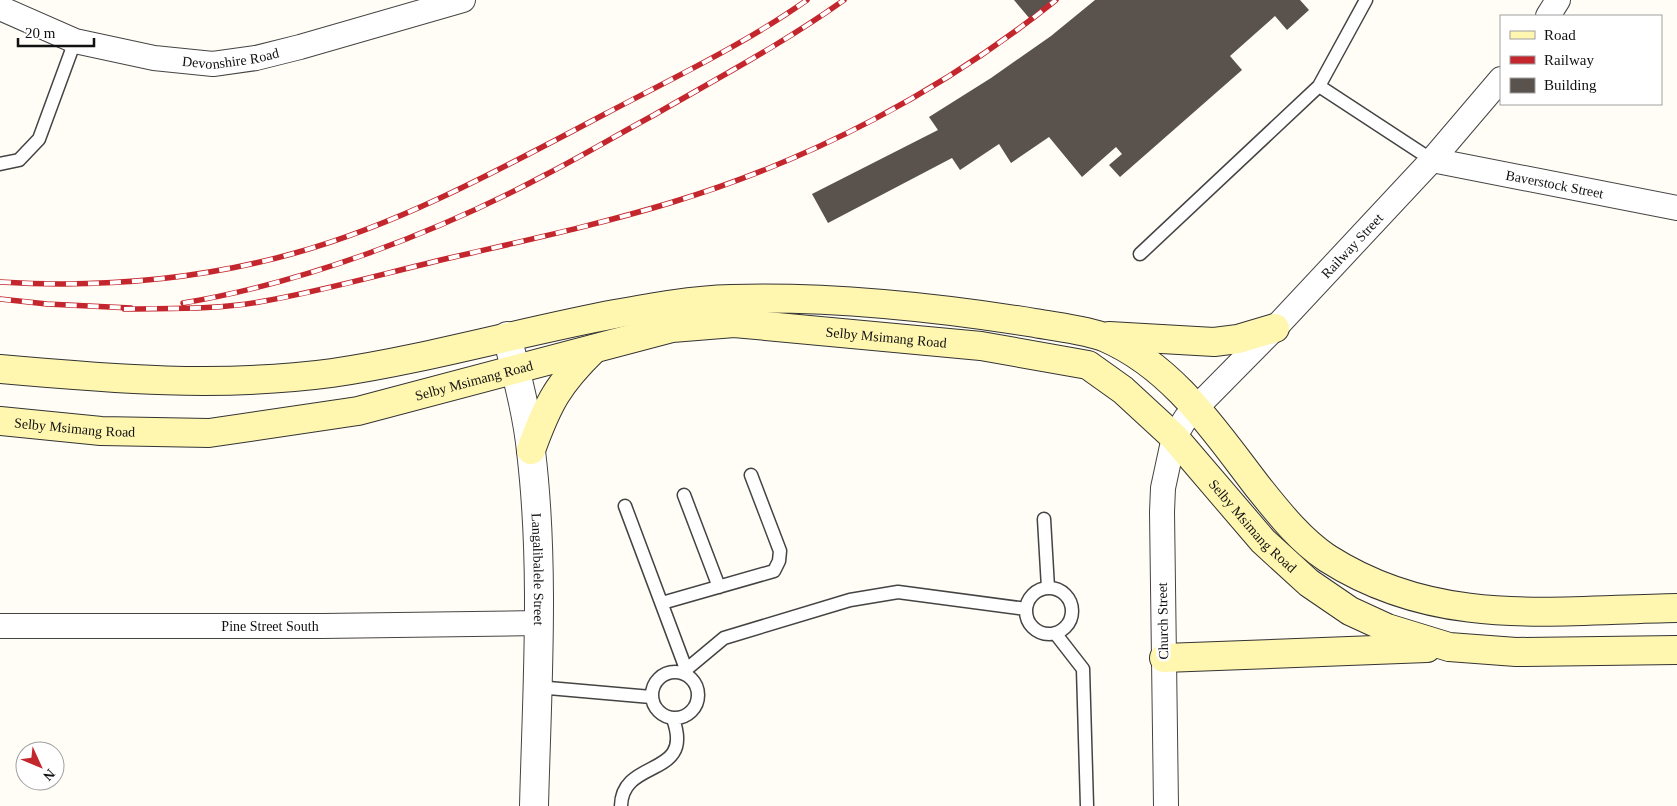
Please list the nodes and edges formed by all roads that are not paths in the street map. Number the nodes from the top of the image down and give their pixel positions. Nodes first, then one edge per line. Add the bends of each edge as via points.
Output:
1 (463, 0) edge
2 (1366, 0) edge
3 (1558, 0) edge
4 (0, 8) edge
5 (1549, 15) edge
6 (76, 41) junction
7 (1500, 80) edge
8 (1318, 86) junction
9 (1432, 160) junction
10 (0, 164) edge
11 (1677, 208) edge
12 (1140, 254) dead end
13 (1275, 328) junction
14 (507, 336) junction
15 (1102, 336) junction
16 (594, 349) junction
17 (0, 369) edge
18 (516, 370) junction
19 (1196, 406) junction
20 (0, 421) edge
21 (1174, 437) junction
22 (531, 450) junction
23 (751, 475) dead end
24 (684, 495) dead end
25 (625, 506) dead end
26 (1044, 518) dead end
27 (719, 587) junction
28 (1048, 588) junction
29 (662, 603) junction
30 (1677, 608) edge
31 (1026, 609) junction
32 (539, 623) junction
33 (0, 626) edge
34 (1055, 633) junction
35 (1449, 647) junction
36 (1677, 650) edge
37 (1164, 658) junction
38 (684, 671) junction
39 (537, 687) junction
40 (651, 697) junction
41 (673, 719) junction
42 (534, 806) edge
43 (621, 806) edge
44 (1087, 806) edge
45 (1166, 806) edge

1 - 6 street, Devonshire Road via 300,47 213,64 154,58
2 - 8 lane
3 - 5 street
4 - 6 street, Devonshire Road
6 - 10 lane via 39,139 19,160
7 - 9 street, Railway Street
8 - 9 lane
8 - 12 lane
9 - 11 street, Baverstock Street
9 - 13 street, Railway Street
13 - 15 main road via 1214,342
13 - 19 street, Railway Street
14 - 15 main road, Selby Msimang Road via 637,310 730,299 897,304
14 - 17 main road, Selby Msimang Road via 416,358 330,373 222,382 126,380
14 - 18 street, Langalibalele Street
15 - 19 main road, Selby Msimang Road via 1146,360
16 - 18 main road, Selby Msimang Road
16 - 21 main road, Selby Msimang Road via 672,328 734,323 981,346 1088,366 1123,390
16 - 22 main road via 558,387
18 - 20 main road, Selby Msimang Road via 358,411 209,433 101,431
18 - 22 street, Langalibalele Street
19 - 21 street, Railway Street
19 - 30 main road, Selby Msimang Road via 1286,522 1325,556 1408,597 1483,611
21 - 35 main road, Selby Msimang Road via 1263,541 1309,583 1372,622
21 - 37 street, Church Street via 1163,488
22 - 32 street, Langalibalele Street via 538,545
23 - 27 lane via 780,551 779,562 774,572
24 - 27 lane
25 - 29 lane
26 - 28 lane
27 - 29 lane
28 - 31 lane via 1029,598
28 - 34 lane via 1059,590 1072,607 1071,618
29 - 38 lane
31 - 34 lane via 1027,620 1034,629 1044,634
31 - 38 lane via 898,592 850,600 724,638
32 - 33 street, Pine Street South
32 - 39 street, Langalibalele Street
34 - 44 lane via 1084,669
35 - 36 main road, Selby Msimang Road via 1516,652
35 - 37 main road
37 - 45 street, Church Street
38 - 40 lane via 660,677 653,686
38 - 41 lane via 698,688 698,700 694,710
39 - 40 lane
39 - 42 street, Langalibalele Street
40 - 41 lane via 654,708 662,716
41 - 43 lane via 679,734 672,755 626,786

